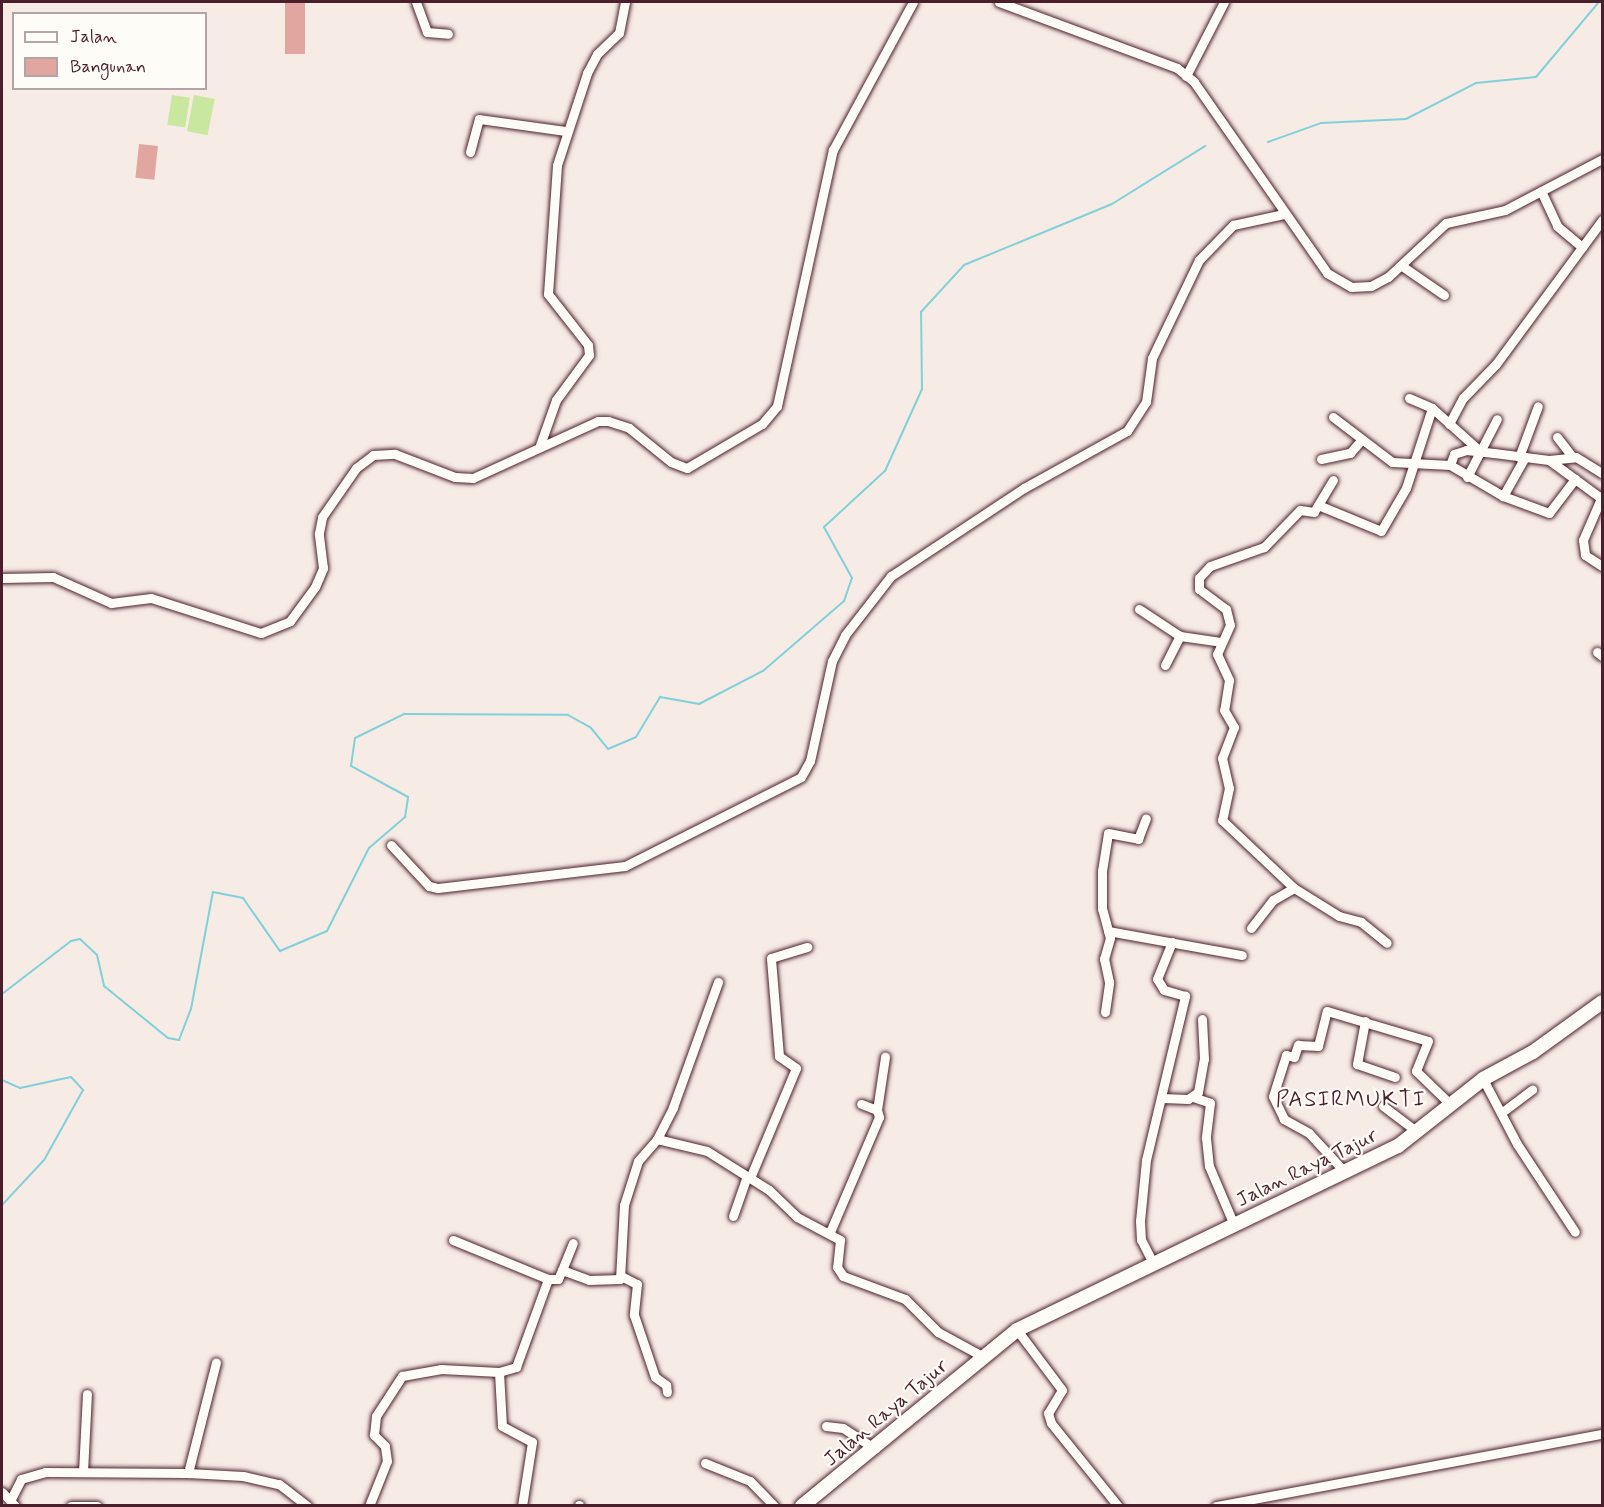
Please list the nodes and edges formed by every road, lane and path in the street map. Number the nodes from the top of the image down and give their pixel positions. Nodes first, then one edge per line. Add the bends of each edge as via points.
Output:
1 (416, 2) edge
2 (625, 2) edge
3 (913, 2) edge
4 (999, 2) edge
5 (1224, 2) edge
6 (448, 34) dead end
7 (1186, 76) junction
8 (566, 131) junction
9 (470, 152) dead end
10 (1602, 159) edge
11 (1540, 191) junction
12 (1284, 214) junction
13 (1602, 220) edge
14 (1582, 247) junction
15 (1402, 266) junction
16 (1444, 295) dead end
17 (1409, 398) dead end
18 (1538, 406) dead end
19 (1432, 408) junction
20 (1333, 417) dead end
21 (1497, 419) dead end
22 (1449, 424) junction
23 (1557, 437) dead end
24 (1362, 439) junction
25 (540, 446) junction
26 (1481, 452) junction
27 (1572, 456) junction
28 (1522, 457) junction
29 (1321, 459) dead end
30 (1550, 460) junction
31 (1415, 462) junction
32 (1450, 465) junction
33 (1602, 473) edge
34 (1467, 477) junction
35 (1575, 479) junction
36 (1333, 480) dead end
37 (1503, 496) junction
38 (1602, 497) edge
39 (1318, 505) junction
40 (1602, 566) edge
41 (2, 578) edge
42 (1139, 609) dead end
43 (1180, 636) junction
44 (1221, 642) junction
45 (1165, 664) dead end
46 (1146, 818) dead end
47 (391, 844) dead end
48 (1294, 888) junction
49 (1251, 928) dead end
50 (1108, 931) junction
51 (1172, 942) junction
52 (1387, 943) dead end
53 (807, 947) dead end
54 (1242, 954) dead end
55 (718, 982) dead end
56 (1602, 1002) edge
57 (1105, 1012) dead end
58 (1202, 1019) dead end
59 (1365, 1021) junction
60 (885, 1058) dead end
61 (1395, 1077) dead end
62 (1483, 1079) junction
63 (1532, 1090) dead end
64 (1193, 1097) junction
65 (1162, 1098) junction
66 (1449, 1103) junction
67 (861, 1104) dead end
68 (1383, 1106) dead end
69 (877, 1110) junction
70 (1501, 1113) junction
71 (1416, 1131) junction
72 (657, 1139) junction
73 (1343, 1170) junction
74 (748, 1177) junction
75 (733, 1216) dead end
76 (1234, 1225) junction
77 (830, 1232) junction
78 (1575, 1232) dead end
79 (453, 1240) dead end
80 (573, 1243) dead end
81 (1154, 1265) junction
82 (562, 1270) junction
83 (621, 1276) junction
84 (549, 1279) junction
85 (1017, 1330) junction
86 (982, 1356) junction
87 (216, 1362) dead end
88 (499, 1372) junction
89 (666, 1392) dead end
90 (87, 1394) dead end
91 (826, 1426) dead end
92 (1602, 1434) edge
93 (875, 1449) junction
94 (705, 1463) dead end
95 (83, 1472) junction
96 (188, 1473) junction
97 (2, 1492) edge
98 (13, 1502) edge
99 (71, 1506) edge
100 (97, 1506) edge
101 (307, 1506) edge
102 (369, 1506) edge
103 (522, 1506) edge
104 (774, 1506) edge
105 (802, 1506) edge
106 (1118, 1506) edge
107 (1216, 1506) edge

1 - 6 street via 427,32
2 - 8 street via 619,33 592,62
3 - 25 street via 833,150 771,416 687,468 671,462 629,429 608,422 598,421
4 - 7 street via 1072,31 1146,53
5 - 7 street
7 - 12 street
8 - 9 street via 480,119
8 - 25 street via 550,209 548,294 588,345 589,356 555,400
10 - 11 street
11 - 14 street via 1557,226
11 - 15 street via 1505,210 1446,224
12 - 15 street via 1327,273 1344,284 1371,286
12 - 47 street via 1233,225 1199,260 1152,358 1146,402 1127,432 1024,488 891,576 845,635 832,661 810,760 801,777 625,866 438,888 429,886
13 - 14 street
14 - 22 street via 1496,364 1463,398
15 - 16 street
17 - 19 street
18 - 28 street
19 - 22 street
19 - 31 street
20 - 24 street
21 - 26 street
22 - 26 street
23 - 27 street
24 - 29 street via 1350,453
24 - 31 street via 1392,462
25 - 41 street via 473,478 455,477 395,454 373,454 356,468 322,517 319,533 323,568 315,587 290,621 261,633 151,598 111,603 53,577
26 - 28 street
26 - 32 street via 1460,451 1454,454
26 - 34 street
27 - 30 street
27 - 33 street
28 - 30 street
28 - 37 street
30 - 35 street
31 - 32 street
31 - 39 street via 1379,532
32 - 34 street
34 - 37 street
35 - 37 street via 1550,513
35 - 38 street
36 - 39 street
38 - 40 street via 1583,540 1585,555
39 - 44 street via 1312,513 1300,510 1264,547 1210,566 1199,579 1199,589 1229,614 1230,625
42 - 43 street
43 - 44 street
43 - 45 street
44 - 48 street via 1217,661 1229,680 1223,707 1234,727 1222,758 1229,788 1222,820
46 - 50 street via 1138,839 1108,833 1102,909
48 - 49 street via 1273,900
48 - 52 street via 1339,916 1361,922
50 - 51 street
50 - 57 street
51 - 54 street
51 - 65 street via 1157,979 1164,990 1185,996
53 - 74 street via 771,959 779,1056 796,1065 782,1110
55 - 72 street via 702,1034
56 - 62 main road, Jalan Raya Tajur via 1533,1052
58 - 64 street via 1203,1071
59 - 61 street via 1357,1064
59 - 66 street via 1428,1041 1416,1071
59 - 73 street via 1327,1011 1318,1046 1298,1045 1294,1056 1286,1055 1273,1096 1284,1119 1309,1133
60 - 69 street
62 - 66 main road, Jalan Raya Tajur
62 - 70 street
63 - 70 street
64 - 65 street
64 - 76 street, Jalan Raya Tajur via 1210,1103 1206,1151 1218,1192
65 - 81 street via 1146,1160 1140,1221 1141,1240
66 - 71 main road, Jalan Raya Tajur
67 - 69 street
68 - 71 street
69 - 77 street via 871,1138
70 - 78 street
71 - 73 main road, Jalan Raya Tajur via 1398,1146
72 - 74 street via 707,1150
72 - 83 street via 638,1161 624,1205
73 - 76 main road, Jalan Raya Tajur
74 - 75 street
74 - 77 street via 797,1217
76 - 81 main road, Jalan Raya Tajur
77 - 86 street via 840,1240 837,1267 843,1276 905,1299 938,1332
79 - 84 street
80 - 82 street
81 - 85 main road, Jalan Raya Tajur
82 - 83 street via 589,1280 615,1281
82 - 84 street via 558,1279
83 - 89 street via 637,1284 634,1315 655,1377 666,1385
84 - 88 street via 516,1367
85 - 86 main road, Jalan Raya Tajur
85 - 106 street via 1062,1390 1048,1413 1051,1423
86 - 93 main road, Jalan Raya Tajur
87 - 96 street
88 - 102 street via 441,1369 402,1376 375,1423 374,1434 385,1446 387,1461
88 - 103 street via 502,1426 532,1442
90 - 95 street
91 - 93 street via 843,1428
92 - 107 street
93 - 105 main road, Jalan Raya Tajur
94 - 104 street via 740,1475
95 - 96 street
95 - 98 street via 25,1477
96 - 101 street via 243,1476 279,1484
97 - 98 street
99 - 100 street via 85,1502

